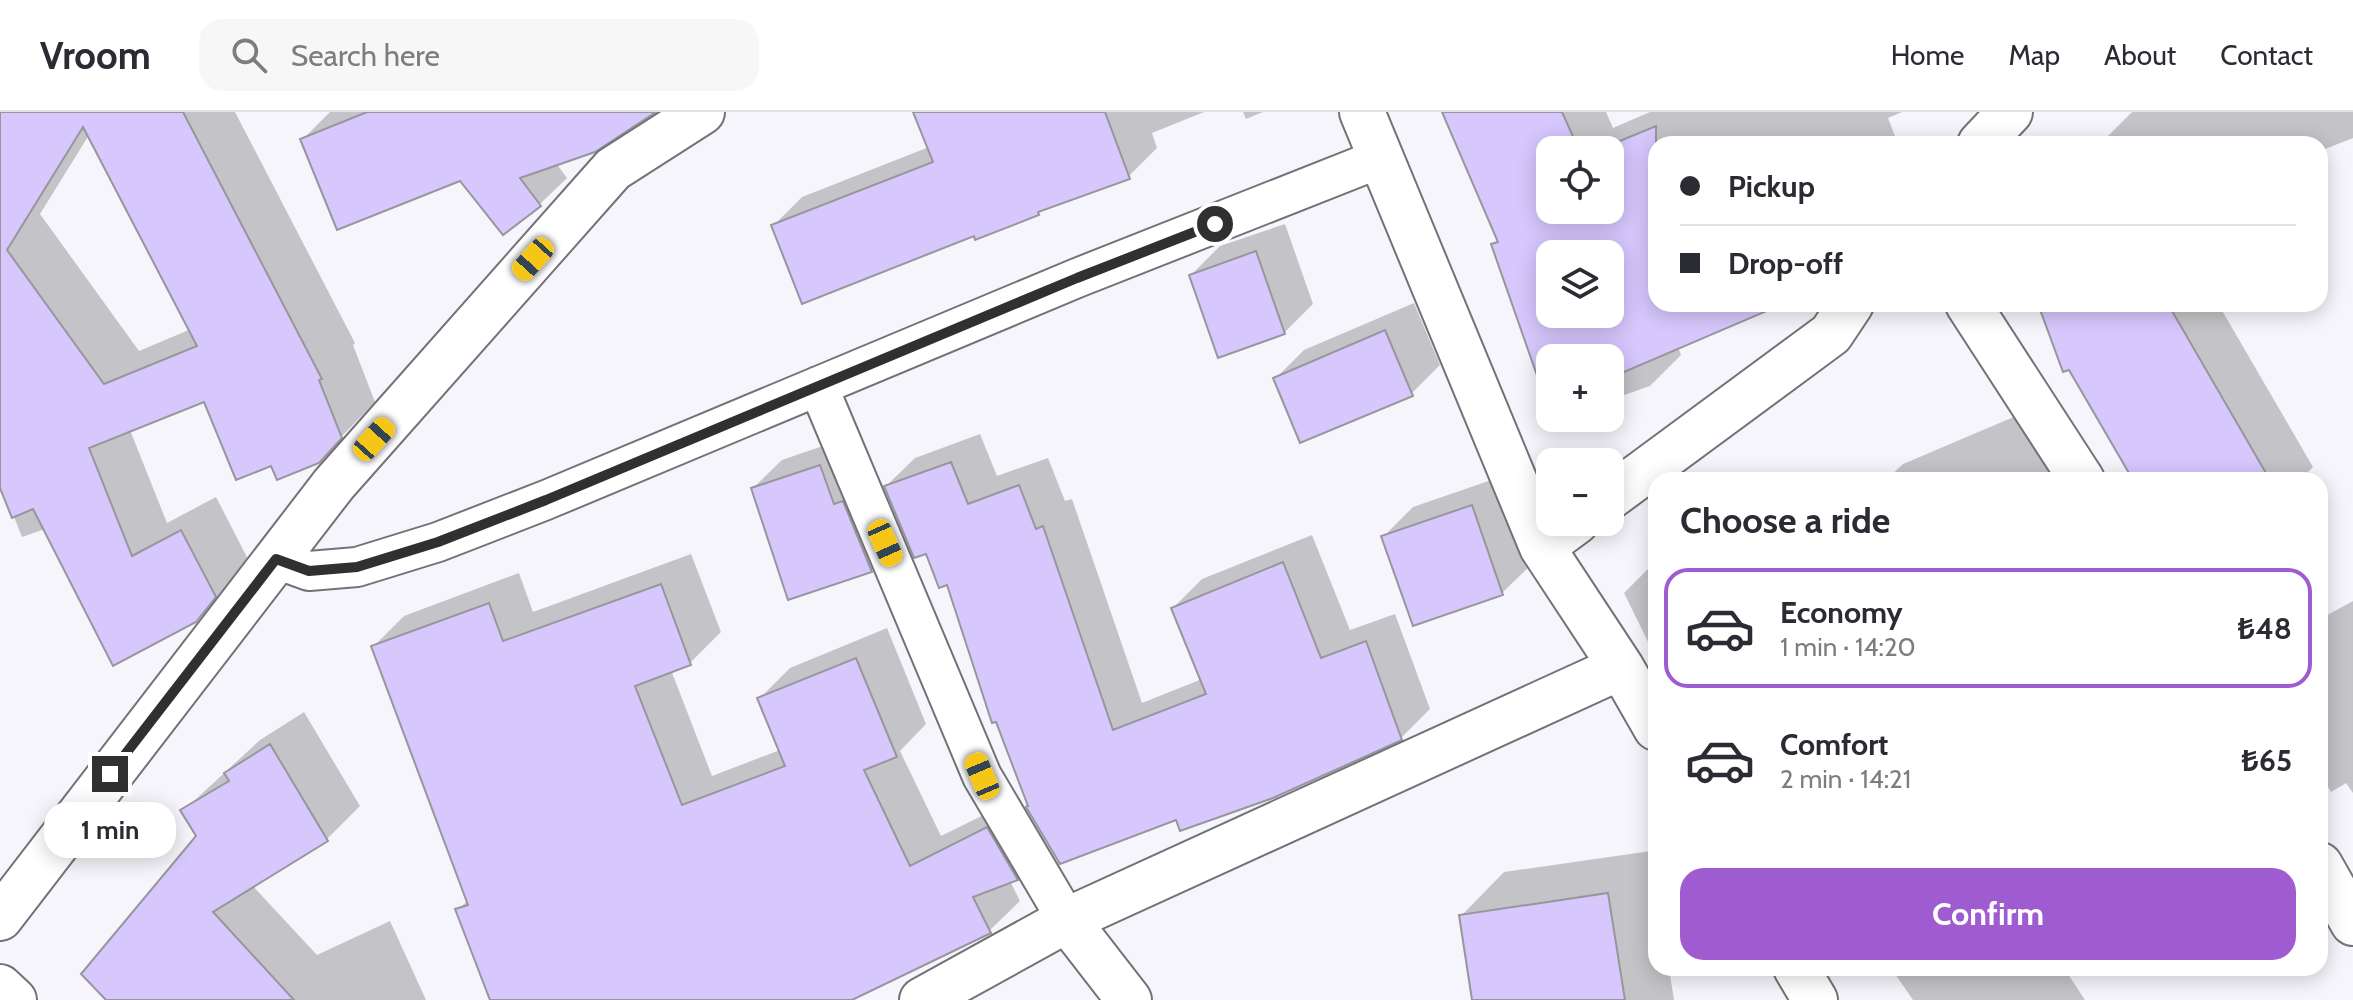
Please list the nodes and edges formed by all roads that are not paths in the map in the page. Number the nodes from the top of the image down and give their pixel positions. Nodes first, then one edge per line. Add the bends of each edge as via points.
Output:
1 (702, 112) edge
2 (1362, 112) edge
3 (2010, 112) edge
4 (1988, 136) edge
5 (1381, 158) junction
6 (1846, 312) edge
7 (1973, 312) edge
8 (818, 386) junction
9 (2077, 472) edge
10 (1624, 487) edge
11 (1557, 536) edge
12 (1542, 547) junction
13 (276, 559) junction
14 (1621, 667) junction
15 (1648, 714) edge
16 (2328, 879) edge
17 (0, 918) edge
18 (1067, 920) junction
19 (2353, 923) edge
20 (1801, 976) edge
21 (0, 987) edge
22 (14, 1000) edge
23 (922, 1000) edge
24 (1129, 1000) edge
25 (1815, 1000) edge

1 - 13 street via 613,169 334,484
2 - 5 street
3 - 4 street
5 - 8 lane
5 - 12 street
6 - 10 street via 1831,334
7 - 9 street
8 - 13 lane via 438,542 357,567 309,571
8 - 18 lane via 982,776
11 - 12 street
12 - 14 street
13 - 17 street
14 - 15 street
14 - 18 street
16 - 19 street
18 - 23 street
18 - 24 street
20 - 25 street
21 - 22 street

